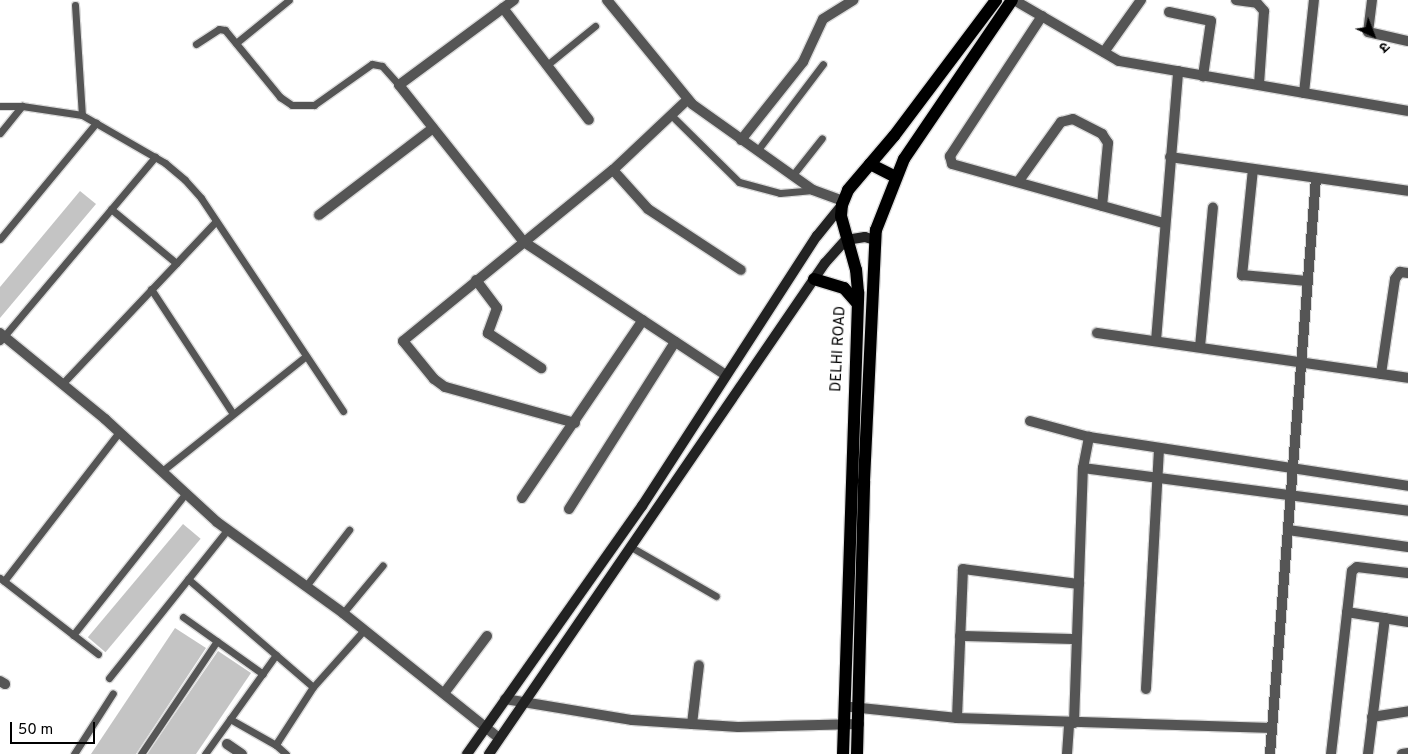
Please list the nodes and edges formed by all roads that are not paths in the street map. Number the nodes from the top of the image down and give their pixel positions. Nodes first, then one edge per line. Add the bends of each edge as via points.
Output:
1 (288, 0) edge
2 (514, 0) edge
3 (607, 0) edge
4 (853, 0) edge
5 (996, 0) edge
6 (1013, 0) edge
7 (1141, 0) edge
8 (1236, 0) edge
9 (1314, 0) edge
10 (1372, 0) edge
11 (75, 5) dead end
12 (503, 8) junction
13 (1169, 12) dead end
14 (1042, 16) junction
15 (595, 26) dead end
16 (1408, 41) edge
17 (236, 43) junction
18 (196, 44) dead end
19 (1104, 52) junction
20 (823, 64) dead end
21 (547, 65) junction
22 (1178, 71) junction
23 (1203, 76) junction
24 (399, 85) junction
25 (1259, 85) junction
26 (1304, 93) junction
27 (688, 100) junction
28 (0, 106) edge
29 (22, 106) junction
30 (1408, 111) edge
31 (82, 115) junction
32 (671, 115) junction
33 (589, 120) dead end
34 (96, 124) junction
35 (433, 128) junction
36 (0, 133) edge
37 (822, 138) dead end
38 (742, 140) junction
39 (757, 151) junction
40 (155, 157) junction
41 (1170, 157) junction
42 (870, 164) junction
43 (1253, 169) junction
44 (612, 170) junction
45 (792, 176) junction
46 (895, 177) junction
47 (1316, 178) junction
48 (1018, 182) junction
49 (812, 190) junction
50 (1408, 191) edge
51 (842, 203) junction
52 (1102, 206) junction
53 (1213, 208) dead end
54 (111, 209) junction
55 (319, 215) dead end
56 (216, 220) junction
57 (1163, 223) junction
58 (0, 239) edge
59 (846, 240) junction
60 (875, 240) junction
61 (524, 242) junction
62 (176, 263) junction
63 (741, 270) dead end
64 (1408, 273) edge
65 (814, 279) junction
66 (476, 280) junction
67 (1307, 281) junction
68 (151, 289) junction
69 (857, 303) junction
70 (642, 320) junction
71 (1098, 333) dead end
72 (1, 337) edge
73 (1156, 341) junction
74 (675, 342) junction
75 (1200, 348) junction
76 (306, 356) junction
77 (1301, 362) junction
78 (541, 368) dead end
79 (1381, 374) junction
80 (726, 375) junction
81 (1408, 378) edge
82 (62, 384) junction
83 (343, 411) dead end
84 (233, 414) junction
85 (1030, 421) dead end
86 (575, 423) junction
87 (119, 432) junction
88 (1089, 437) junction
89 (1159, 449) junction
90 (1083, 468) junction
91 (1292, 468) junction
92 (162, 471) junction
93 (1156, 478) junction
94 (1408, 486) edge
95 (186, 493) junction
96 (1290, 496) junction
97 (522, 498) dead end
98 (569, 508) dead end
99 (1408, 511) edge
100 (228, 529) junction
101 (349, 530) dead end
102 (1288, 530) junction
103 (630, 547) junction
104 (1408, 547) edge
105 (383, 565) dead end
106 (1408, 573) edge
107 (188, 579) junction
108 (2, 580) edge
109 (1079, 584) junction
110 (306, 586) junction
111 (716, 596) dead end
112 (1347, 612) junction
113 (343, 614) junction
114 (183, 617) dead end
115 (1385, 618) junction
116 (1408, 622) edge
117 (364, 630) junction
118 (73, 635) junction
119 (487, 636) dead end
120 (960, 636) junction
121 (1076, 639) junction
122 (217, 641) junction
123 (98, 654) dead end
124 (276, 655) junction
125 (698, 665) dead end
126 (263, 674) junction
127 (109, 678) dead end
128 (313, 687) junction
129 (1146, 689) dead end
130 (445, 692) junction
131 (113, 693) dead end
132 (505, 699) junction
133 (524, 703) junction
134 (860, 707) junction
135 (845, 708) junction
136 (1408, 711) edge
137 (1372, 717) junction
138 (957, 718) junction
139 (230, 720) junction
140 (1072, 723) junction
141 (692, 724) junction
142 (859, 724) junction
143 (844, 725) junction
144 (486, 727) junction
145 (1272, 728) junction
146 (499, 738) junction
147 (227, 744) dead end
148 (276, 745) junction
149 (1408, 753) edge
150 (74, 754) edge
151 (141, 754) edge
152 (205, 754) edge
153 (242, 754) edge
154 (286, 754) edge
155 (467, 754) edge
156 (489, 754) edge
157 (843, 754) edge
158 (858, 754) edge
159 (1067, 754) edge
160 (1270, 754) edge
161 (1331, 754) edge
162 (1368, 754) edge
163 (1402, 754) edge

1 - 17 lane
2 - 12 street
3 - 27 street
4 - 38 street via 823,19 803,62
5 - 42 main road
6 - 14 street
6 - 46 main road via 933,114
7 - 19 street
8 - 25 street via 1257,3 1264,11
9 - 26 street
10 - 16 street via 1368,32
11 - 31 lane
12 - 21 street
12 - 24 street
13 - 23 street via 1211,21
14 - 19 street
14 - 48 street via 950,156 952,164
15 - 21 lane
17 - 18 lane via 222,28
17 - 24 lane via 280,97 292,105 314,105 372,64 382,66
19 - 22 street via 1119,61
20 - 39 lane
21 - 33 street
22 - 23 street
22 - 41 street
23 - 25 street
24 - 35 street
25 - 26 street
26 - 30 street
27 - 32 street
27 - 38 street
28 - 29 lane
29 - 31 lane
29 - 36 lane
31 - 34 lane
32 - 44 street
32 - 49 lane via 739,182 780,193
34 - 40 lane
34 - 58 lane
35 - 55 street
35 - 61 street
37 - 45 lane
38 - 39 street
39 - 45 street
40 - 54 lane
40 - 56 lane via 185,180
41 - 43 street
41 - 57 street
42 - 46 main road
42 - 51 main road
43 - 47 street
43 - 67 street via 1242,275
44 - 61 street
44 - 63 street via 648,209
45 - 49 street
46 - 60 main road
47 - 50 street
47 - 67 street
48 - 52 street
48 - 52 street via 1061,122 1073,118 1102,134 1108,144
49 - 51 street
51 - 59 main road, DELHI ROAD
51 - 80 street
52 - 57 street
53 - 75 street
54 - 62 lane
54 - 72 lane
56 - 62 lane
56 - 76 lane
57 - 73 street
59 - 60 street via 865,237
59 - 65 street
59 - 69 main road, DELHI ROAD via 856,270
60 - 134 main road via 864,481
61 - 66 street
61 - 70 street
62 - 68 lane
64 - 79 street via 1400,272 1395,279
65 - 69 main road via 844,288
65 - 103 street
66 - 78 street via 497,308 488,333
66 - 86 street via 406,337 404,345 445,387
67 - 77 street
68 - 82 lane
68 - 84 lane
69 - 135 main road, DELHI ROAD
70 - 74 street
70 - 86 street
71 - 73 street
72 - 82 street
73 - 75 street
74 - 80 street
74 - 98 street
75 - 77 street
76 - 83 lane
76 - 84 lane
77 - 79 street
77 - 91 street
79 - 81 street
80 - 132 street via 642,506
82 - 87 street
84 - 92 lane
85 - 88 street
86 - 97 street
87 - 92 street
87 - 108 lane
88 - 89 street
88 - 90 street
89 - 91 street
89 - 93 street
90 - 93 street
90 - 109 street
91 - 94 street
91 - 96 street
92 - 95 street
93 - 96 street
93 - 129 street
95 - 100 street
95 - 118 lane
96 - 99 street
96 - 102 street
100 - 107 lane
100 - 110 street
101 - 110 lane
102 - 104 street
102 - 145 street
103 - 111 lane
103 - 133 street
105 - 113 lane
106 - 112 street via 1354,568
107 - 124 lane
107 - 127 lane
108 - 118 lane
109 - 120 street via 963,569
109 - 121 street
110 - 113 street
112 - 115 street
112 - 161 street
113 - 117 street
114 - 122 lane
115 - 116 street
115 - 137 street
117 - 128 lane
117 - 130 street
118 - 123 lane
119 - 130 street
120 - 121 street
120 - 138 street
121 - 140 street
122 - 126 lane
122 - 151 lane
124 - 126 lane
124 - 128 lane
125 - 141 street
126 - 139 lane
128 - 148 lane
130 - 144 street
131 - 150 lane
132 - 133 street
132 - 144 street
133 - 141 street via 632,720
133 - 146 street
134 - 135 street
134 - 138 street
134 - 142 main road
135 - 143 main road, DELHI ROAD
136 - 137 street
137 - 162 street
138 - 140 street
139 - 148 lane
139 - 152 lane
140 - 145 street
140 - 159 street
141 - 143 street
142 - 143 street
142 - 158 main road
143 - 157 main road, DELHI ROAD
144 - 146 street
144 - 155 street
145 - 160 street
146 - 156 street
147 - 153 street
148 - 154 lane
149 - 163 street

